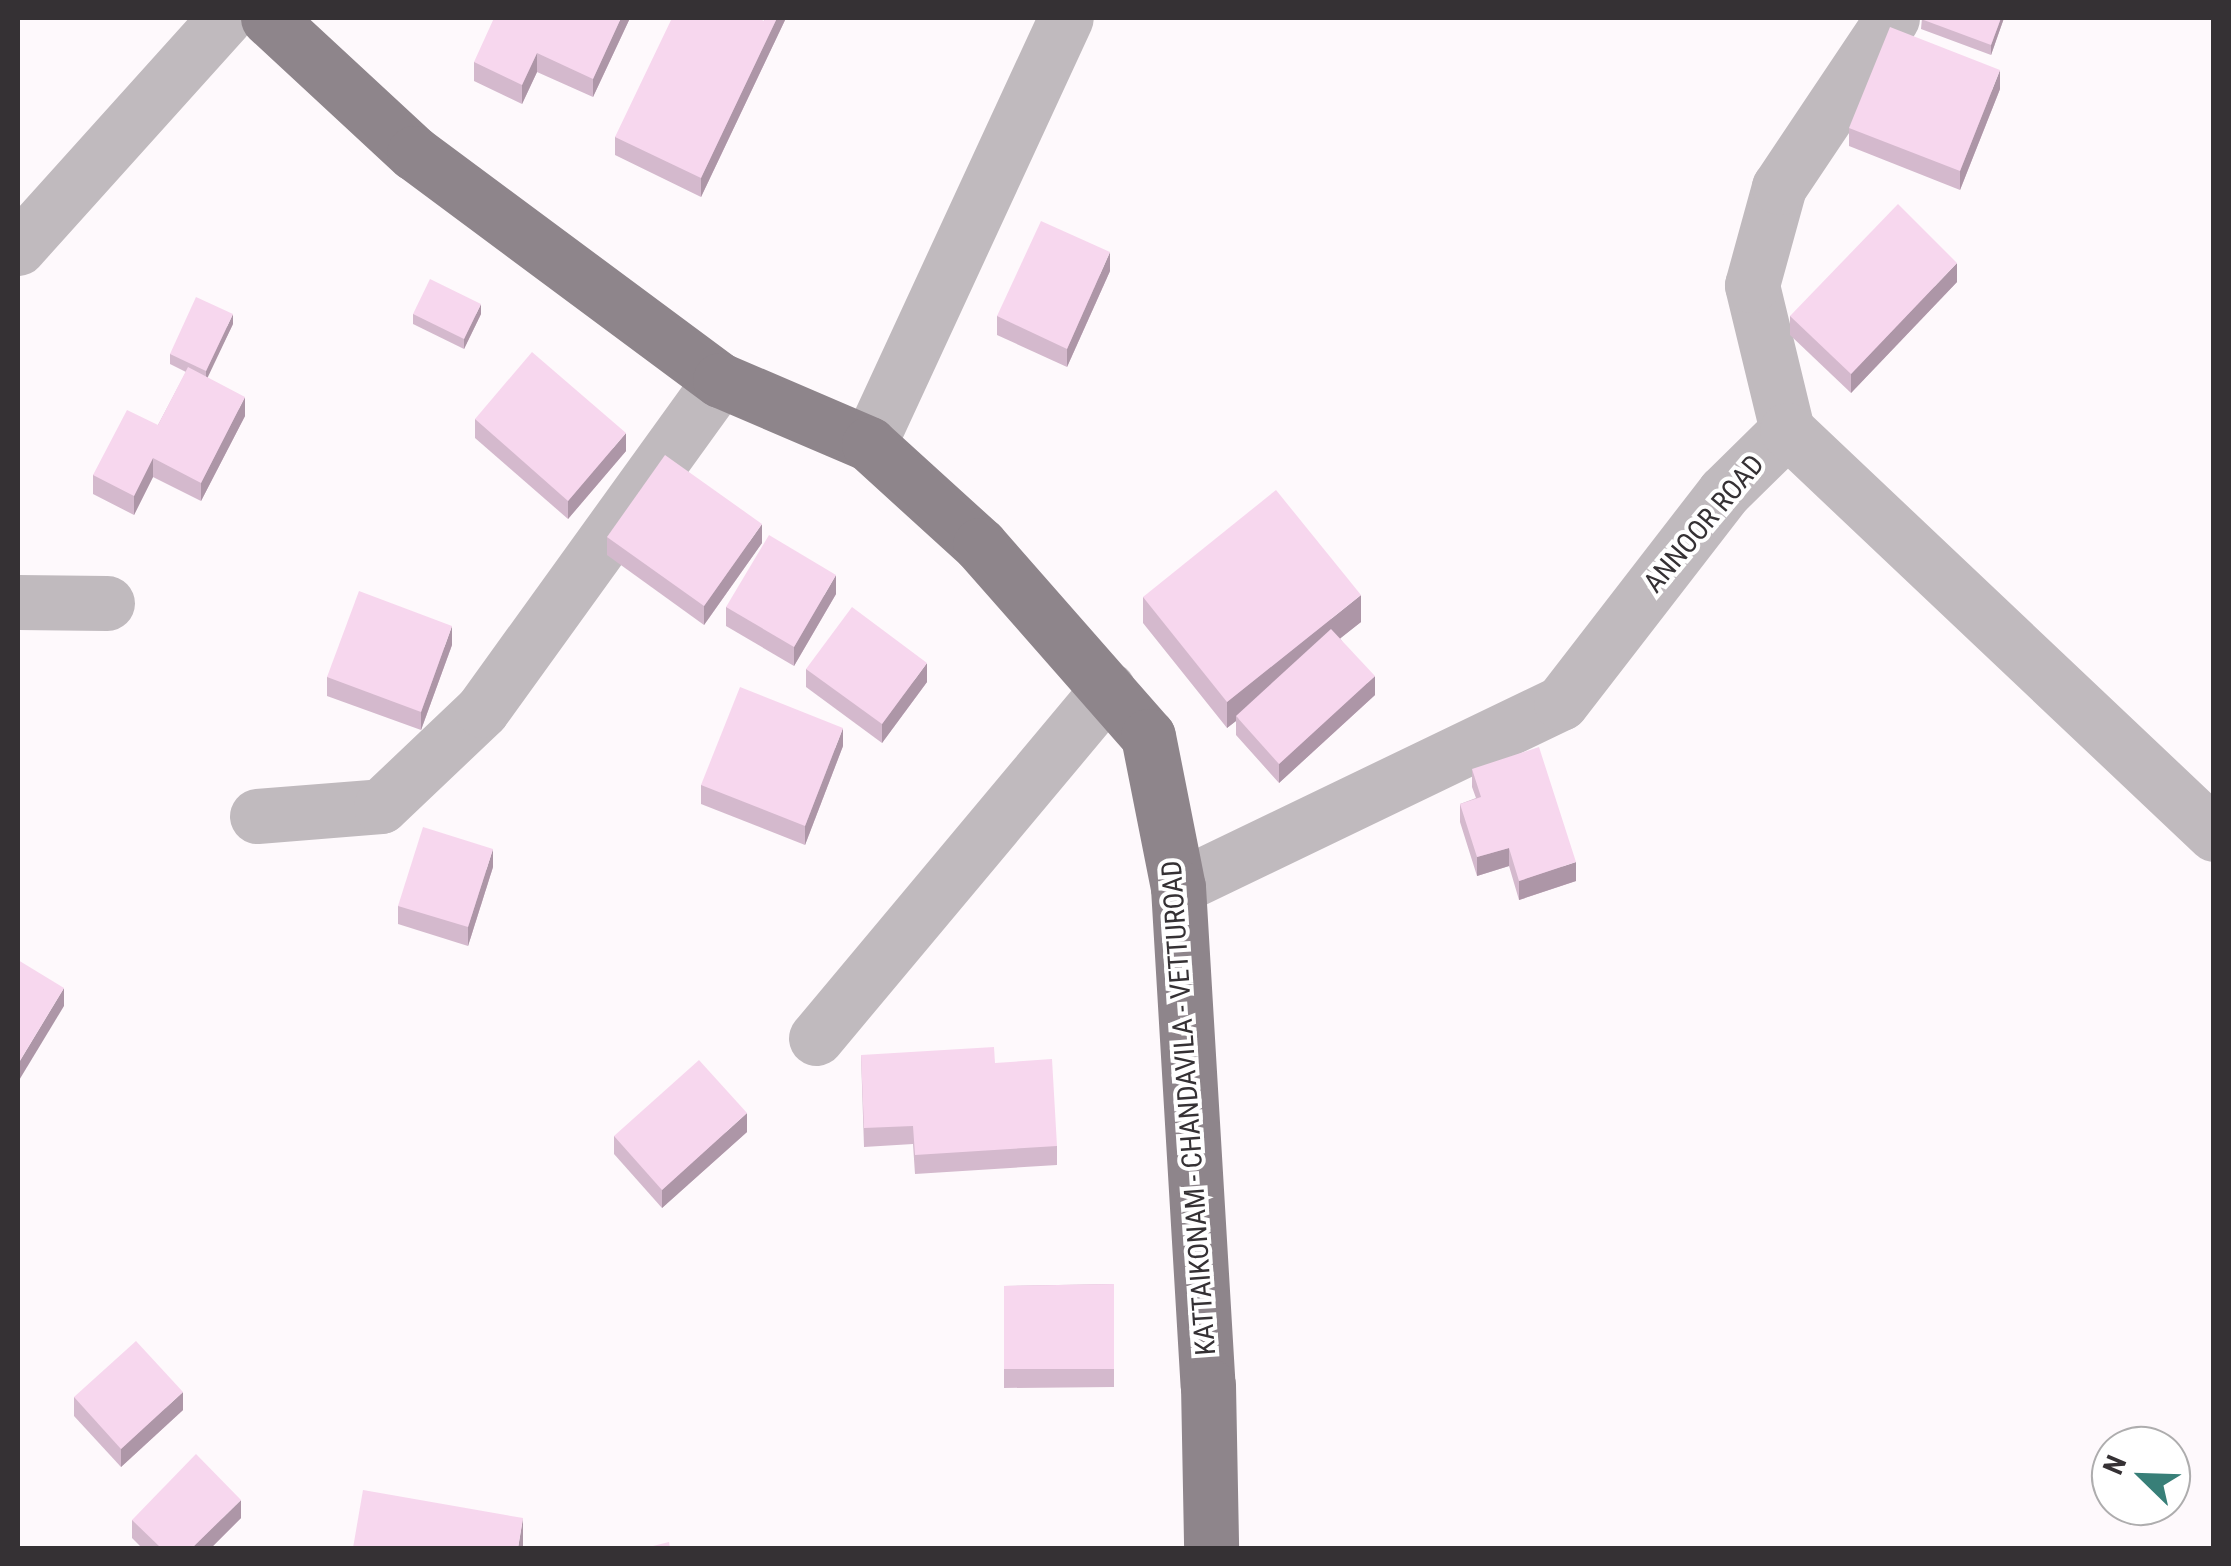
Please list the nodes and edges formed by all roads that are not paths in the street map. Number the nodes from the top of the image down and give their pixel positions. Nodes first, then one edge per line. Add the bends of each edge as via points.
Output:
1 (225, 18) edge
2 (268, 18) edge
3 (1066, 18) edge
4 (1892, 18) edge
5 (18, 248) edge
6 (720, 380) junction
7 (1787, 430) junction
8 (869, 444) junction
9 (18, 602) edge
10 (107, 603) dead end
11 (1108, 689) junction
12 (257, 816) dead end
13 (2214, 834) edge
14 (1178, 887) junction
15 (816, 1038) dead end
16 (1211, 1548) edge

1 - 5 street
2 - 6 main road, KATTAIKONAM - CHANDAVILA - VETTUROAD via 414,153
3 - 8 street
4 - 7 street via 1779,188 1752,285
6 - 8 main road, KATTAIKONAM - CHANDAVILA - VETTUROAD
6 - 12 street via 482,710 381,806
7 - 13 street, ANNOOR ROAD
7 - 14 street, ANNOOR ROAD via 1724,492 1562,704
8 - 11 main road, KATTAIKONAM - CHANDAVILA - VETTUROAD via 980,545
9 - 10 street
11 - 14 main road, KATTAIKONAM - CHANDAVILA - VETTUROAD via 1148,736
11 - 15 street
14 - 16 main road, KATTAIKONAM - CHANDAVILA - VETTUROAD via 1208,1386

